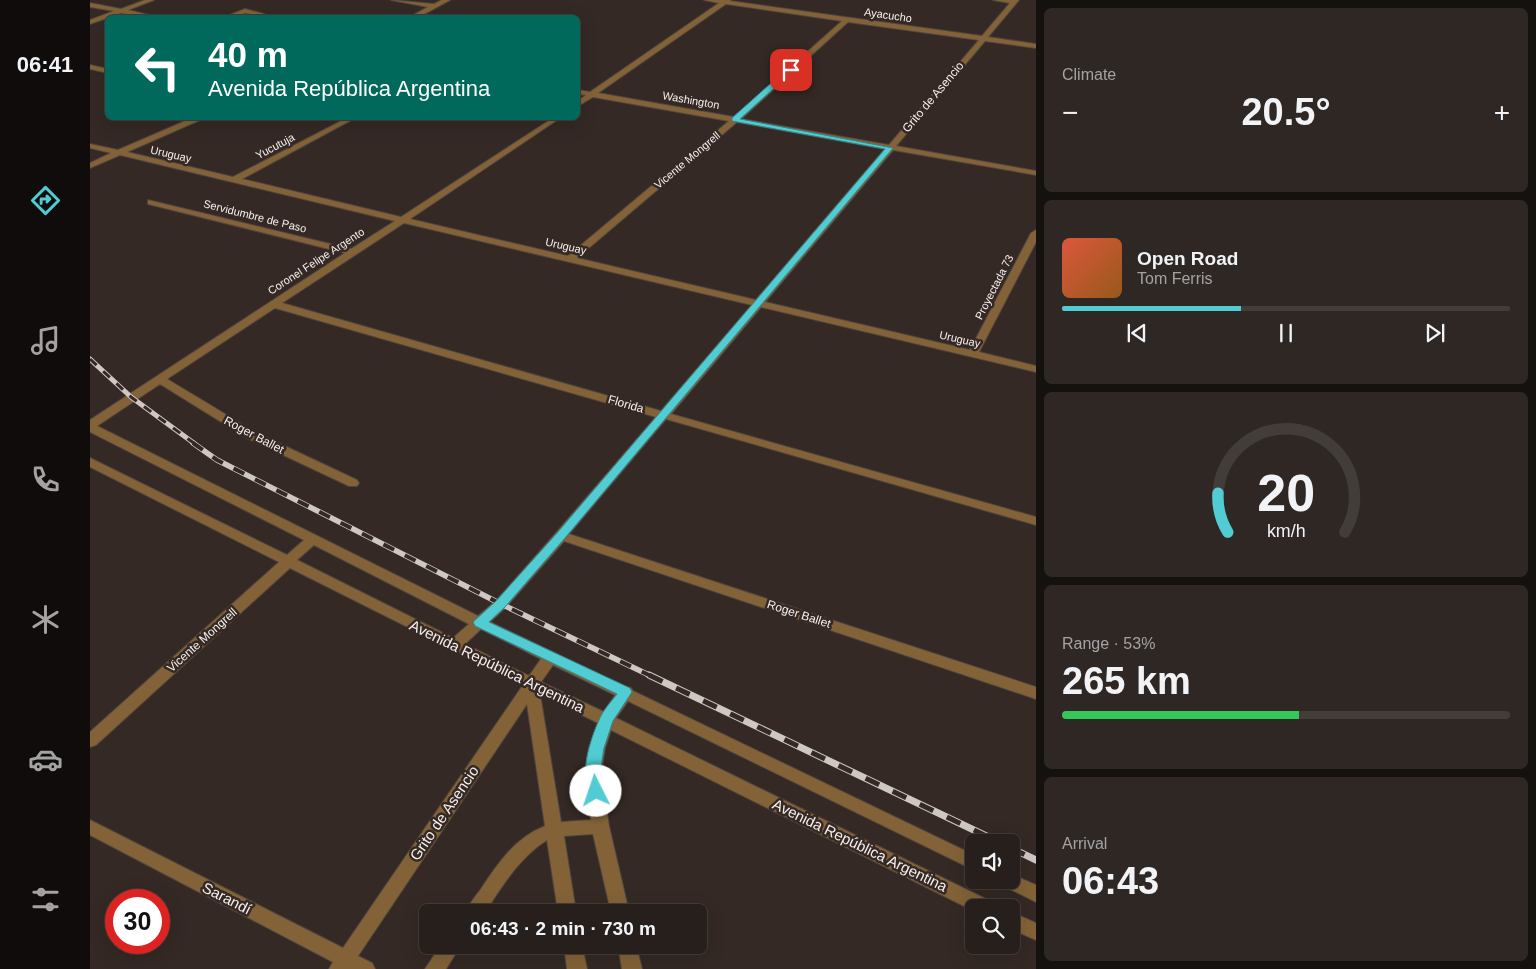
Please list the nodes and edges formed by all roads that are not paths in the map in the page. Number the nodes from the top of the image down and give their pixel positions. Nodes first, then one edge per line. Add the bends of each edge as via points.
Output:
1 (394, 0) edge
2 (447, 0) edge
3 (708, 0) edge
4 (996, 0) edge
5 (726, 1) edge
6 (1015, 1) edge
7 (153, 2) edge
8 (90, 5) edge
9 (434, 6) junction
10 (121, 10) junction
11 (129, 12) junction
12 (108, 15) edge
13 (122, 15) edge
14 (144, 15) edge
15 (234, 15) edge
16 (258, 15) edge
17 (417, 15) edge
18 (105, 16) edge
19 (846, 20) junction
20 (105, 21) edge
21 (90, 22) edge
22 (90, 26) edge
23 (982, 38) junction
24 (1036, 46) edge
25 (90, 67) edge
26 (105, 70) edge
27 (580, 92) edge
28 (592, 94) junction
29 (580, 103) edge
30 (192, 120) edge
31 (348, 120) edge
32 (554, 120) edge
33 (735, 120) junction
34 (90, 146) edge
35 (890, 148) junction
36 (119, 153) junction
37 (90, 166) edge
38 (1036, 174) edge
39 (234, 180) junction
40 (151, 202) dead end
41 (403, 220) junction
42 (1036, 233) edge
43 (352, 252) junction
44 (570, 259) junction
45 (758, 303) junction
46 (273, 304) junction
47 (973, 354) junction
48 (1036, 368) edge
49 (159, 379) junction
50 (663, 414) junction
51 (90, 426) edge
52 (90, 462) edge
53 (352, 483) dead end
54 (1036, 521) edge
55 (561, 536) junction
56 (313, 539) junction
57 (288, 562) junction
58 (480, 622) junction
59 (454, 645) junction
60 (550, 657) junction
61 (531, 683) junction
62 (626, 692) junction
63 (1036, 693) edge
64 (606, 719) junction
65 (90, 741) edge
66 (600, 826) junction
67 (90, 827) edge
68 (554, 830) junction
69 (965, 859) edge
70 (1020, 886) edge
71 (1036, 894) edge
72 (968, 899) edge
73 (481, 904) edge
74 (567, 904) edge
75 (618, 904) edge
76 (1020, 924) edge
77 (1036, 932) edge
78 (446, 954) edge
79 (574, 954) edge
80 (629, 954) edge
81 (343, 964) edge
82 (365, 969) edge
83 (435, 969) edge
84 (577, 969) edge
85 (632, 969) edge

1 - 9 street
2 - 9 street
3 - 5 street, Ayacucho
4 - 6 street
5 - 19 street, Ayacucho
5 - 28 street
6 - 23 street, Grito de Asencio
7 - 10 street
7 - 11 street
8 - 10 street
9 - 17 street
10 - 11 street
10 - 12 street
11 - 13 street
11 - 14 street
15 - 16 street via 245,11
18 - 21 street
19 - 23 street, Ayacucho
19 - 33 street, Vicente Mongrell
20 - 22 street
23 - 24 street, Ayacucho
23 - 35 street, Grito de Asencio
25 - 26 street
27 - 28 street, Washington
28 - 29 street
28 - 33 street, Washington
30 - 36 street
31 - 39 street, Yucutuja
32 - 41 street, Coronel Felipe Argento
33 - 35 street, Washington
33 - 44 street, Vicente Mongrell
34 - 36 street, Uruguay
35 - 38 street, Washington
35 - 45 street, Grito de Asencio
36 - 37 street
36 - 39 street, Uruguay
39 - 41 street, Uruguay
40 - 43 street, Servidumbre de Paso
41 - 43 street, Coronel Felipe Argento
41 - 44 street, Uruguay
42 - 47 street, Proyectada 73
43 - 46 street, Coronel Felipe Argento
44 - 45 street, Uruguay
45 - 47 street, Uruguay
45 - 50 street, Grito de Asencio
46 - 49 street, Coronel Felipe Argento
46 - 50 street, Florida
47 - 48 street, Uruguay
49 - 51 street, Coronel Felipe Argento
49 - 53 street, Roger Ballet via 251,436
50 - 54 street, Florida
50 - 55 street, Grito de Asencio
51 - 56 street
52 - 57 street, Avenida República Argentina
55 - 58 street, Grito de Asencio via 501,604
55 - 63 street, Roger Ballet
56 - 57 street, Vicente Mongrell
56 - 58 street
57 - 59 street, Avenida República Argentina
57 - 65 street, Vicente Mongrell
58 - 59 street, Grito de Asencio
58 - 60 street
59 - 61 street, Avenida República Argentina
60 - 61 street, Grito de Asencio
60 - 62 street
61 - 64 street, Avenida República Argentina
61 - 68 street
61 - 81 street, Grito de Asencio
62 - 64 street
62 - 69 street
64 - 66 street via 596,748 593,773
64 - 72 street, Avenida República Argentina
66 - 68 street
66 - 75 street
67 - 81 street, Sarandí
68 - 73 street via 528,844 515,857
68 - 74 street
70 - 71 street
76 - 77 street
78 - 83 street
79 - 84 street
80 - 85 street
81 - 82 street, Sarandí

